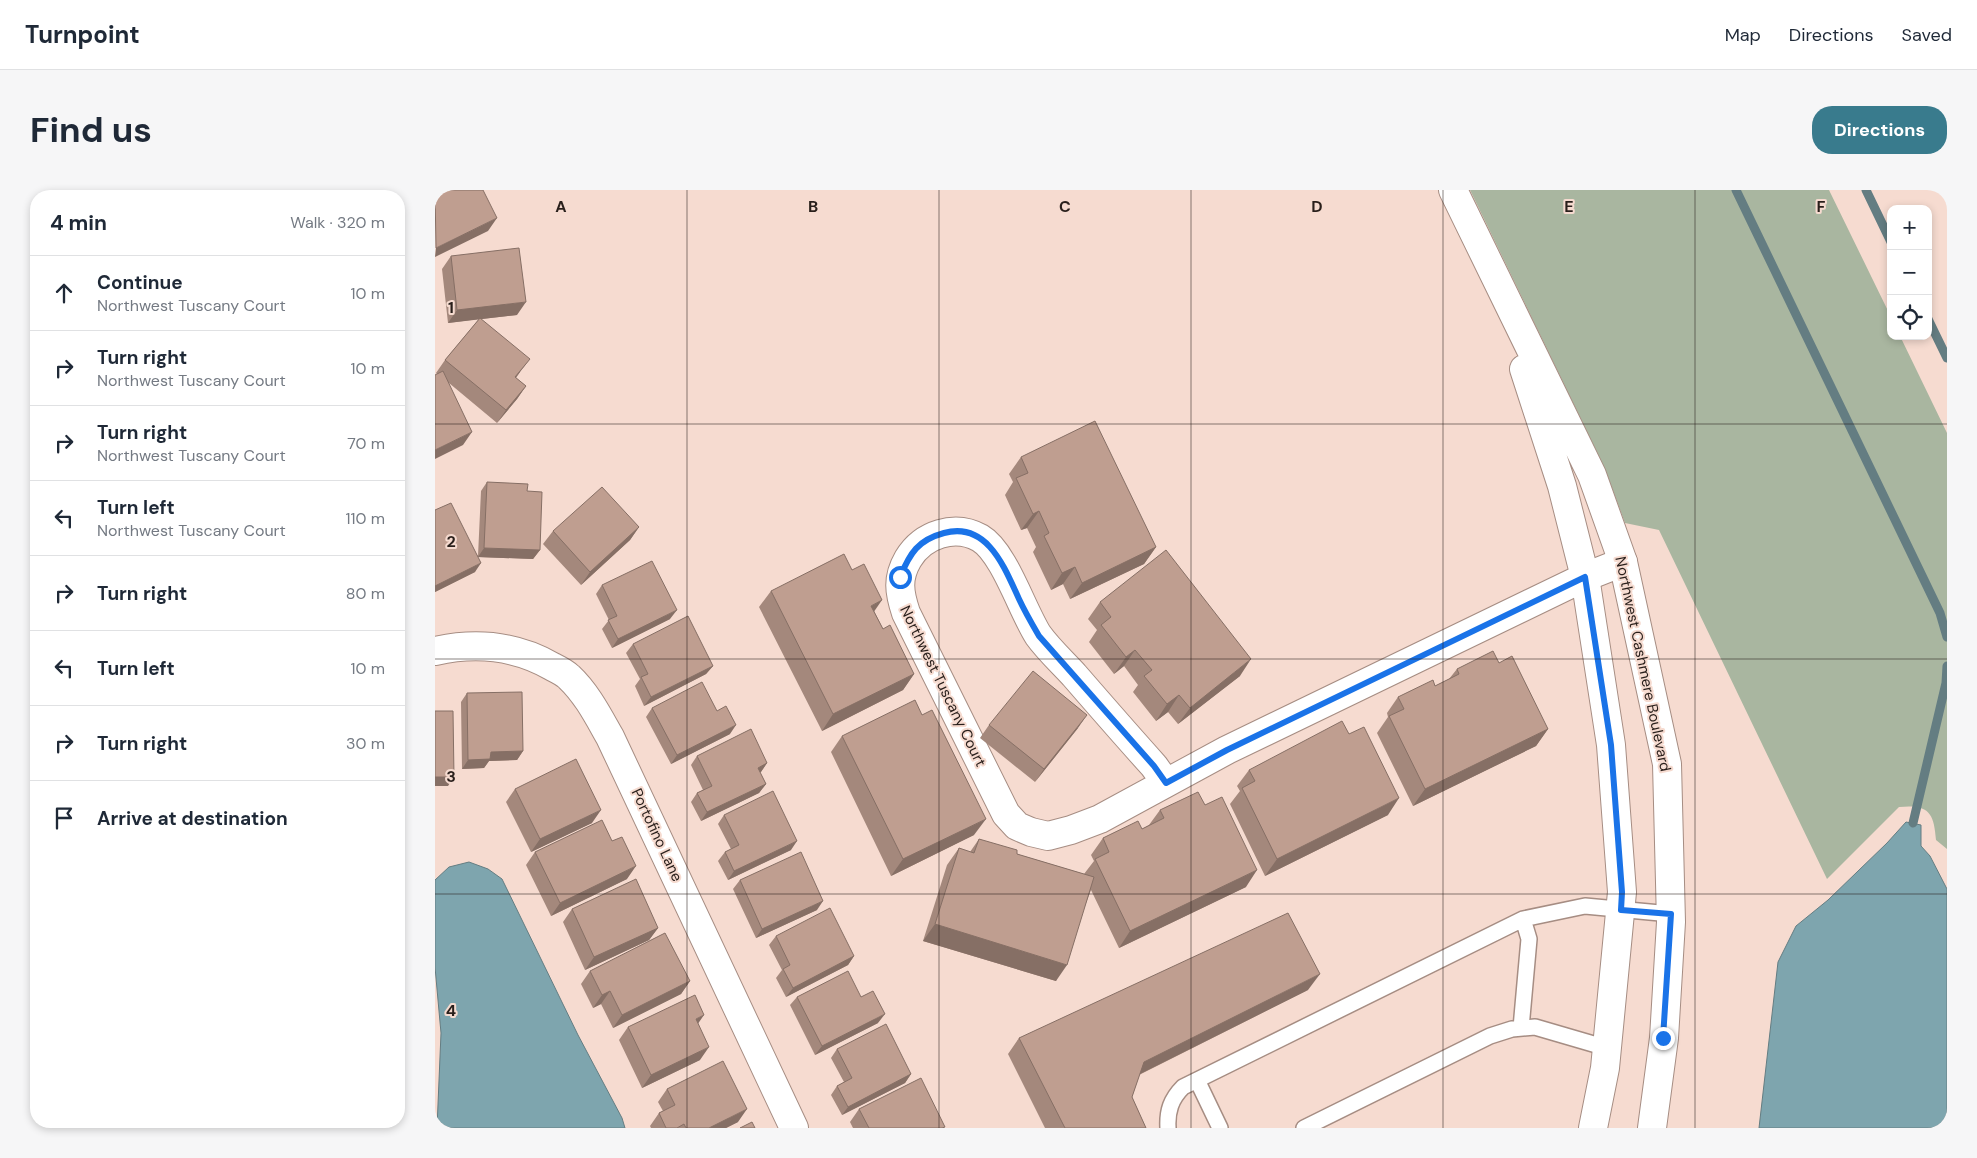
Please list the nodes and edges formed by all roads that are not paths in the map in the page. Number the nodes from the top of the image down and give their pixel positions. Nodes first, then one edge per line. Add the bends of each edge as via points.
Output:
1 (1453, 190) edge
2 (1500, 284) junction
3 (1623, 562) junction
4 (1585, 577) junction
5 (435, 650) edge
6 (1166, 783) junction
7 (1621, 910) junction
8 (1671, 914) junction
9 (1523, 919) junction
10 (1521, 1028) junction
11 (1607, 1048) junction
12 (1197, 1080) junction
13 (794, 1128) edge
14 (1168, 1128) edge
15 (1220, 1128) edge
16 (1304, 1128) edge
17 (1593, 1128) edge
18 (1652, 1128) edge

1 - 2 street, Northwest Cashmere Boulevard
2 - 3 street, Northwest Cashmere Boulevard via 1592,475
2 - 4 street, Northwest Cashmere Boulevard via 1505,319 1532,390 1562,486
3 - 4 street, Northwest Tuscany Court
3 - 8 street, Northwest Cashmere Boulevard via 1667,764
4 - 6 street, Northwest Tuscany Court via 1227,750
4 - 7 street, Northwest Cashmere Boulevard via 1611,745
5 - 13 street, Portofino Lane via 477,646 504,648 537,658 568,676 585,695 610,737
6 - 6 street, Northwest Tuscany Court via 1039,636 997,554 982,539 966,532 949,531 931,536 916,547 900,577 899,594 997,799 1017,826 1048,836 1071,830 1100,819
7 - 8 lane
7 - 9 lane via 1585,906
7 - 11 street, Northwest Cashmere Boulevard
8 - 18 street, Northwest Cashmere Boulevard via 1663,1038
9 - 10 lane via 1529,939
9 - 12 lane
10 - 11 lane via 1535,1027
10 - 16 lane via 1491,1036
11 - 17 street, Northwest Cashmere Boulevard
12 - 14 lane via 1183,1087 1173,1098 1167,1118
12 - 15 lane

